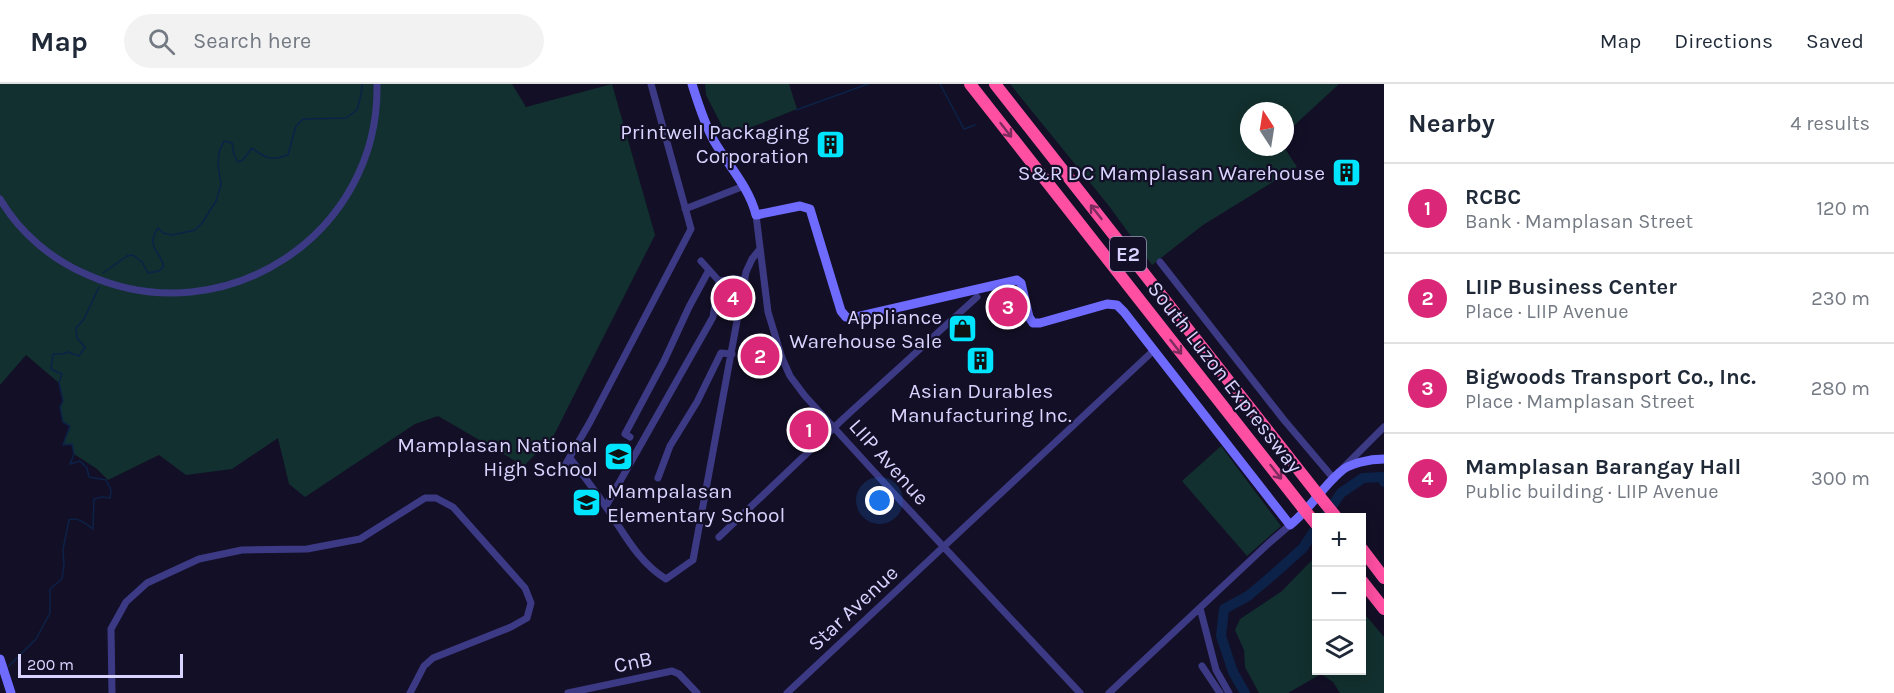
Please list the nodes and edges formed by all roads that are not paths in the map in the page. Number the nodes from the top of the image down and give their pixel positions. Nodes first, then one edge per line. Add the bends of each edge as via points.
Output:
1 (377, 84) edge
2 (651, 84) edge
3 (692, 84) edge
4 (970, 84) edge
5 (995, 84) edge
6 (744, 186) junction
7 (0, 200) edge
8 (685, 209) junction
9 (756, 215) junction
10 (760, 249) junction
11 (700, 261) dead end
12 (1160, 262) dead end
13 (709, 270) junction
14 (745, 280) junction
15 (719, 281) junction
16 (978, 297) dead end
17 (1153, 351) junction
18 (732, 354) junction
19 (1384, 427) edge
20 (834, 428) junction
21 (630, 437) dead end
22 (570, 458) junction
23 (1384, 459) edge
24 (564, 467) dead end
25 (1337, 475) junction
26 (657, 478) dead end
27 (606, 506) junction
28 (1333, 513) edge
29 (1312, 518) edge
30 (1290, 525) junction
31 (719, 537) dead end
32 (943, 547) junction
33 (1366, 554) edge
34 (1384, 578) edge
35 (1366, 586) edge
36 (1200, 608) junction
37 (1384, 609) edge
38 (0, 659) edge
39 (1202, 666) dead end
40 (10, 693) edge
41 (112, 693) edge
42 (410, 693) edge
43 (568, 693) edge
44 (697, 693) edge
45 (787, 693) edge
46 (1080, 693) edge
47 (1109, 693) edge
48 (1220, 693) edge
49 (1229, 693) edge

1 - 7 street via 368,149 336,212 310,241 285,260 228,286 163,293 128,289 95,279 37,243
2 - 8 street
3 - 6 street, LIIP Avenue via 712,135
4 -> 29 highway, South Luzon Expressway / E2, bridge
28 -> 5 highway, South Luzon Expressway / E2, bridge
6 - 8 street
6 - 9 street, LIIP Avenue
8 - 22 street via 691,229
9 - 10 street, LIIP Avenue
9 - 17 street via 800,206 810,208 841,311 847,318 1017,280 1033,323 1114,304
10 - 14 street
10 - 20 street, LIIP Avenue via 768,312 782,358 790,376
11 - 13 street
12 - 25 street via 1284,420
13 - 15 street
13 - 21 street via 625,434
14 - 15 street
14 - 18 street
15 - 27 street via 713,317
16 - 20 street
17 - 30 street
17 - 32 street, Star Avenue
18 - 26 street via 721,353 670,446
18 - 27 street via 693,560 666,579 659,575 633,549
19 - 25 street
20 - 31 street
20 - 32 street, LIIP Avenue
22 - 24 street
22 - 27 street
23 - 25 street via 1351,466
25 - 30 street
30 - 36 street
32 - 45 street, Star Avenue
32 - 46 street, LIIP Avenue
33 - 34 highway
35 - 37 highway
36 - 47 street
36 - 49 street via 1216,670
38 - 40 street
39 - 48 street
41 - 42 street via 111,629 126,602 147,583 199,559 242,550 307,549 360,539 425,498 436,498 453,507 525,588 531,603 527,618 511,627 433,658 424,666
43 - 44 street, CnB via 672,671

